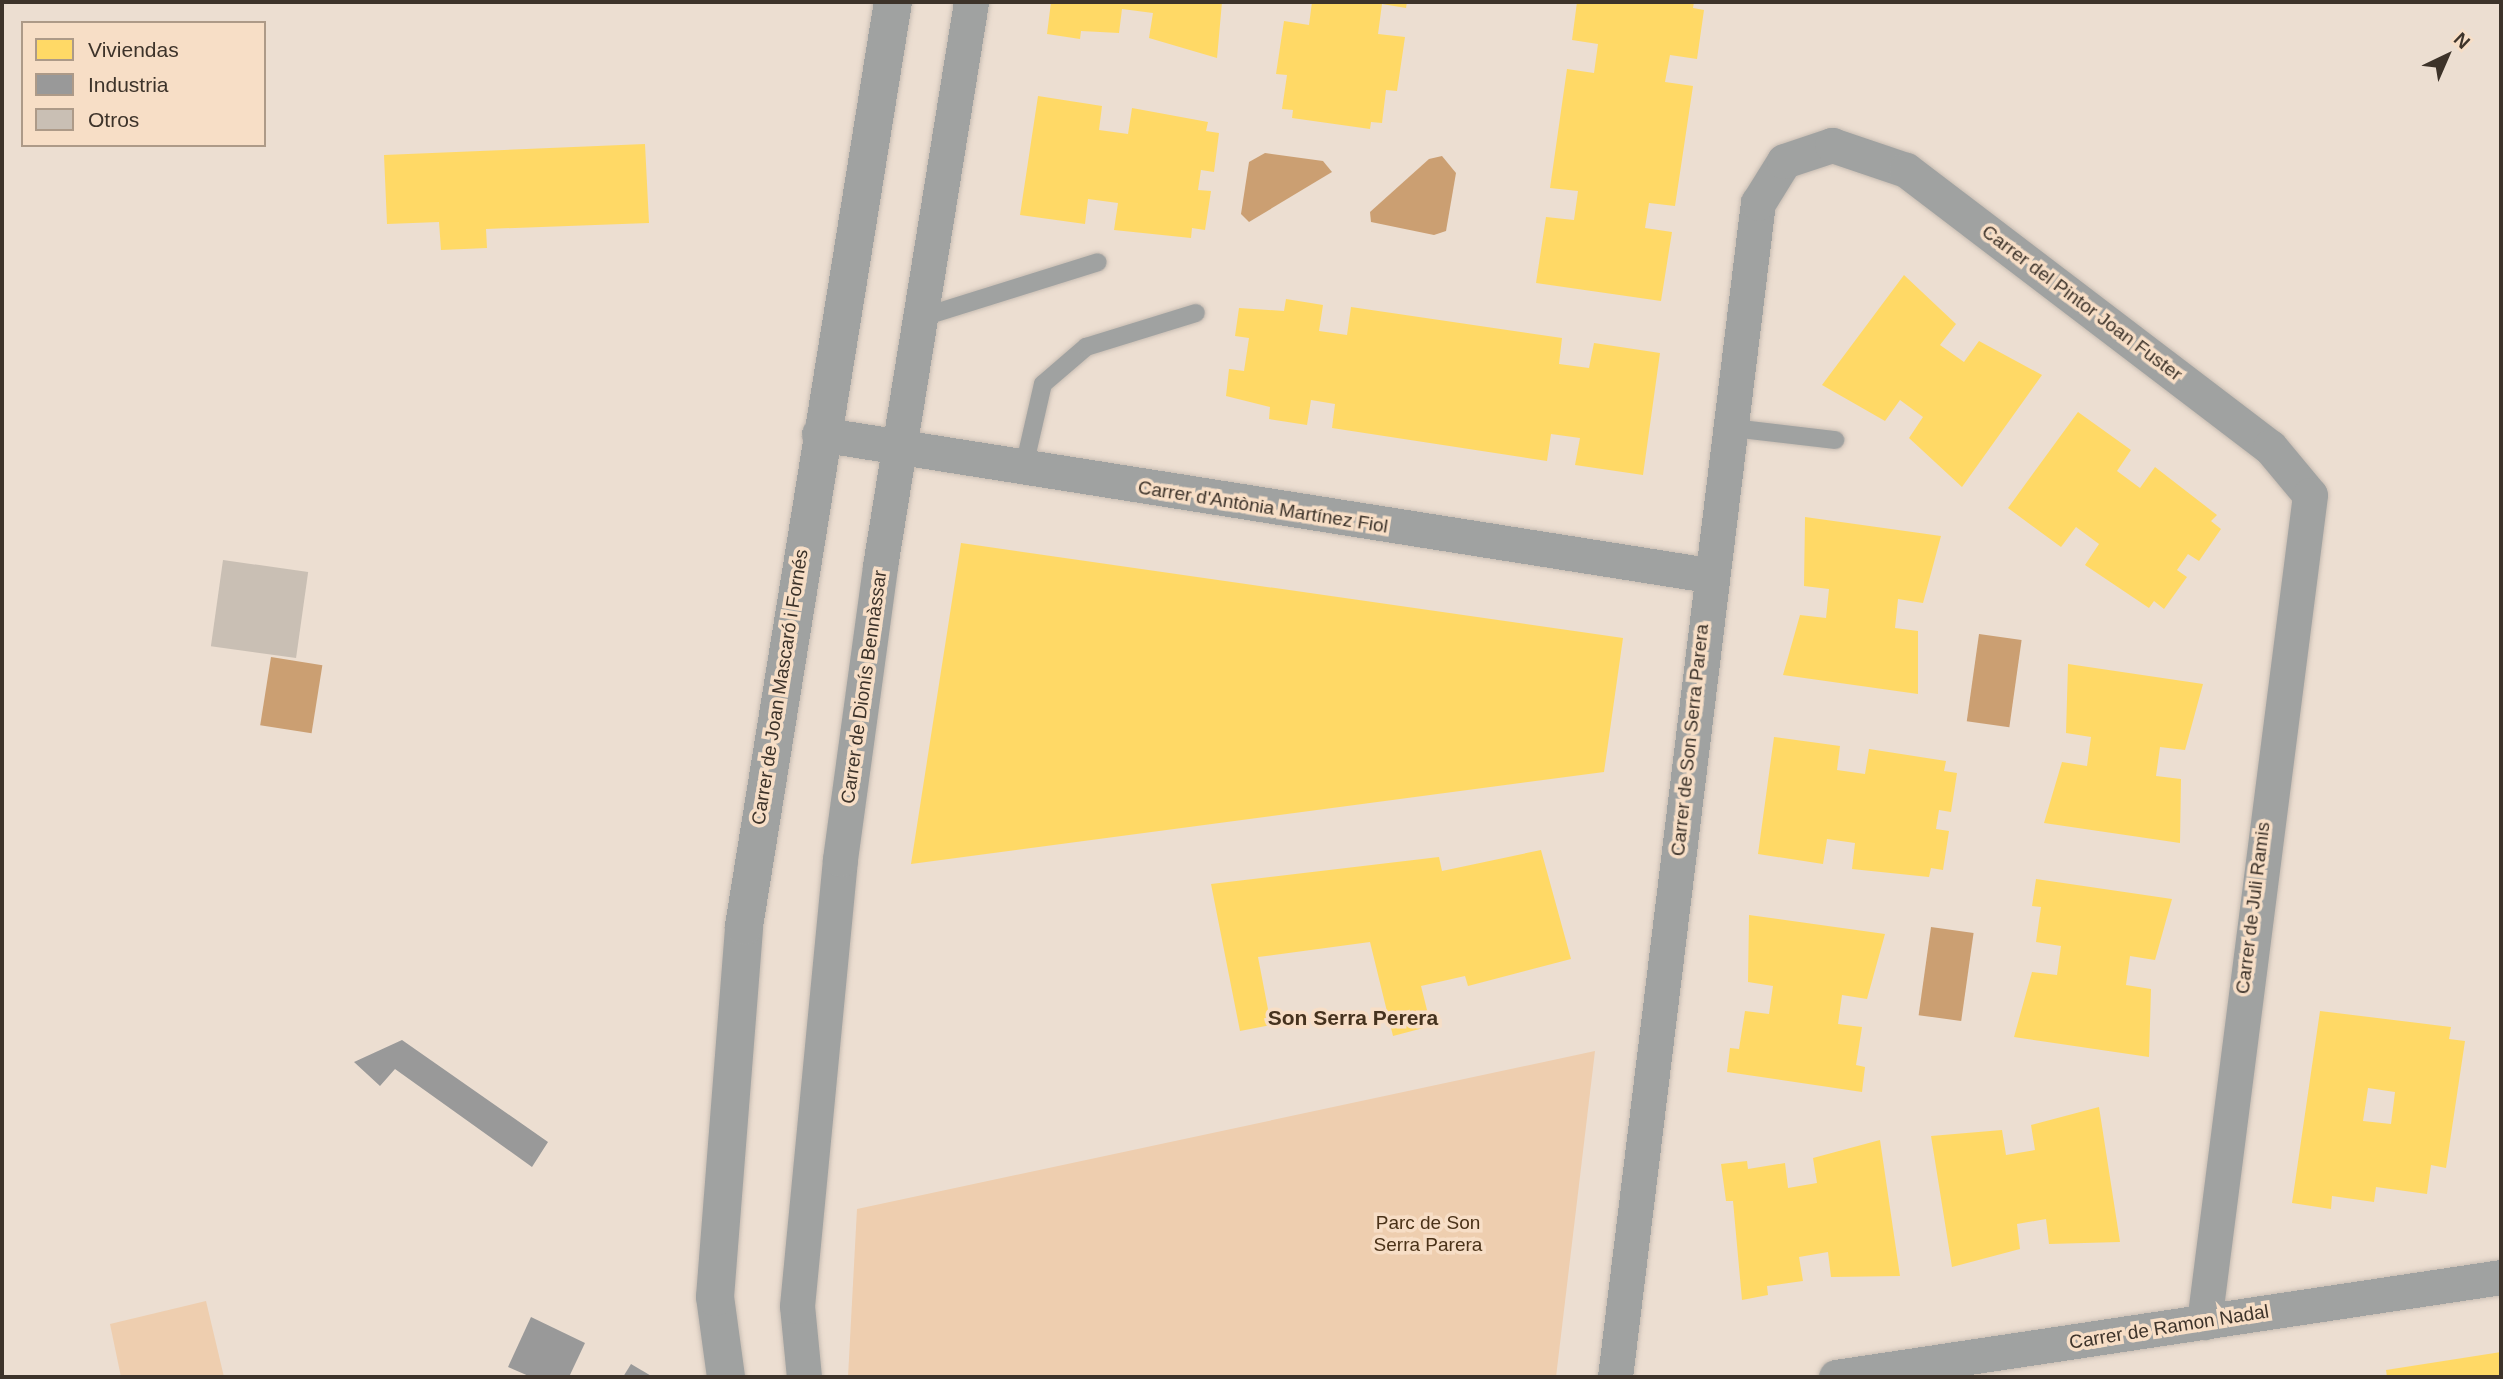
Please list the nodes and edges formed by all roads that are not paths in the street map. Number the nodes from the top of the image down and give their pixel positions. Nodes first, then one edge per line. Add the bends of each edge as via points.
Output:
1 (893, 2) edge
2 (971, 2) edge
3 (1832, 145) joint
4 (1098, 262) dead end
5 (1196, 313) dead end
6 (923, 317) junction
7 (1732, 428) junction
8 (819, 434) junction
9 (1835, 440) dead end
10 (902, 451) junction
11 (1023, 471) junction
12 (2309, 495) joint
13 (1708, 575) junction
14 (2501, 1277) edge
15 (2204, 1322) junction
16 (726, 1377) edge
17 (804, 1377) edge
18 (1615, 1377) edge
19 (1836, 1377) edge

1 - 8 street, Carrer de Joan Mascaró i Fornés
2 - 6 street, Carrer de Dionís Bennàssar
3 - 7 street, Carrer de Son Serra Parera via 1784,161 1758,203
3 - 12 street, Carrer del Pintor Joan Fuster via 1906,170 2270,447
4 - 6 lane
5 - 11 lane via 1086,347 1043,384
6 - 10 street, Carrer de Dionís Bennàssar
7 - 9 lane
7 - 13 street, Carrer de Son Serra Parera via 1726,506
8 - 10 street, Carrer d'Antònia Martínez Fiol
8 - 16 street, Carrer de Joan Mascaró i Fornés via 744,926 715,1297
10 - 11 street, Carrer d'Antònia Martínez Fiol
10 - 17 street, Carrer de Dionís Bennàssar via 880,566 814,1095 797,1306
11 - 13 street, Carrer d'Antònia Martínez Fiol
12 - 15 street, Carrer de Juli Ramis
13 - 18 street, Carrer de Son Serra Parera
14 - 15 street, Carrer de Ramon Nadal
15 - 19 street, Carrer de Ramon Nadal

